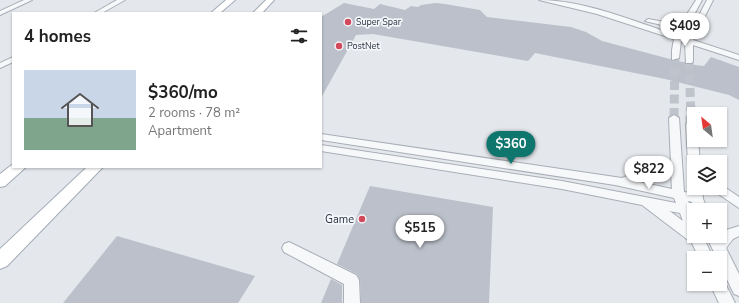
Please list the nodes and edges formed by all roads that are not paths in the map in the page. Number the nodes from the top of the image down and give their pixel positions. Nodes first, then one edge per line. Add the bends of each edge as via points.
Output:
1 (29, 0) edge
2 (122, 0) edge
3 (232, 0) edge
4 (270, 0) edge
5 (542, 0) edge
6 (566, 0) edge
7 (699, 0) edge
8 (710, 0) edge
9 (99, 12) edge
10 (216, 12) edge
11 (258, 12) edge
12 (0, 13) edge
13 (618, 13) junction
14 (626, 20) junction
15 (684, 24) junction
16 (678, 34) junction
17 (690, 38) junction
18 (675, 47) junction
19 (739, 51) edge
20 (735, 56) edge
21 (675, 58) tunnel mouth
22 (12, 60) edge
23 (0, 66) edge
24 (674, 118) tunnel mouth
25 (322, 137) edge
26 (322, 148) edge
27 (18, 168) edge
28 (95, 168) edge
29 (104, 168) edge
30 (676, 168) junction
31 (0, 182) edge
32 (615, 182) junction
33 (678, 193) junction
34 (727, 194) edge
35 (638, 199) junction
36 (695, 203) edge
37 (739, 203) edge
38 (52, 210) junction
39 (687, 230) edge
40 (739, 231) edge
41 (727, 236) edge
42 (717, 243) edge
43 (289, 248) dead end
44 (0, 261) edge
45 (739, 289) edge
46 (721, 291) edge
47 (352, 303) edge
48 (727, 303) edge

1 - 12 street
2 - 9 street
3 - 10 main road
4 - 11 main road
5 - 14 street
6 - 13 street
7 - 15 street
8 - 17 street
13 - 15 street via 665,24
13 - 16 street
14 - 16 street
14 - 18 street via 659,35
15 - 16 street
16 - 17 street
16 - 18 street
17 - 19 street
17 - 20 street
17 - 20 street via 689,58 706,51
18 - 21 street
22 - 23 street
24 - 30 street
25 - 32 street
26 - 35 street
27 - 31 main road
28 - 38 main road
29 - 38 main road
30 - 32 street via 650,178
30 - 33 street
32 - 33 street
33 - 36 street
33 - 36 street
34 - 37 street
35 - 36 street
35 - 39 street
38 - 44 main road
40 - 41 street
42 - 45 street
43 - 47 street via 351,280
46 - 48 street

